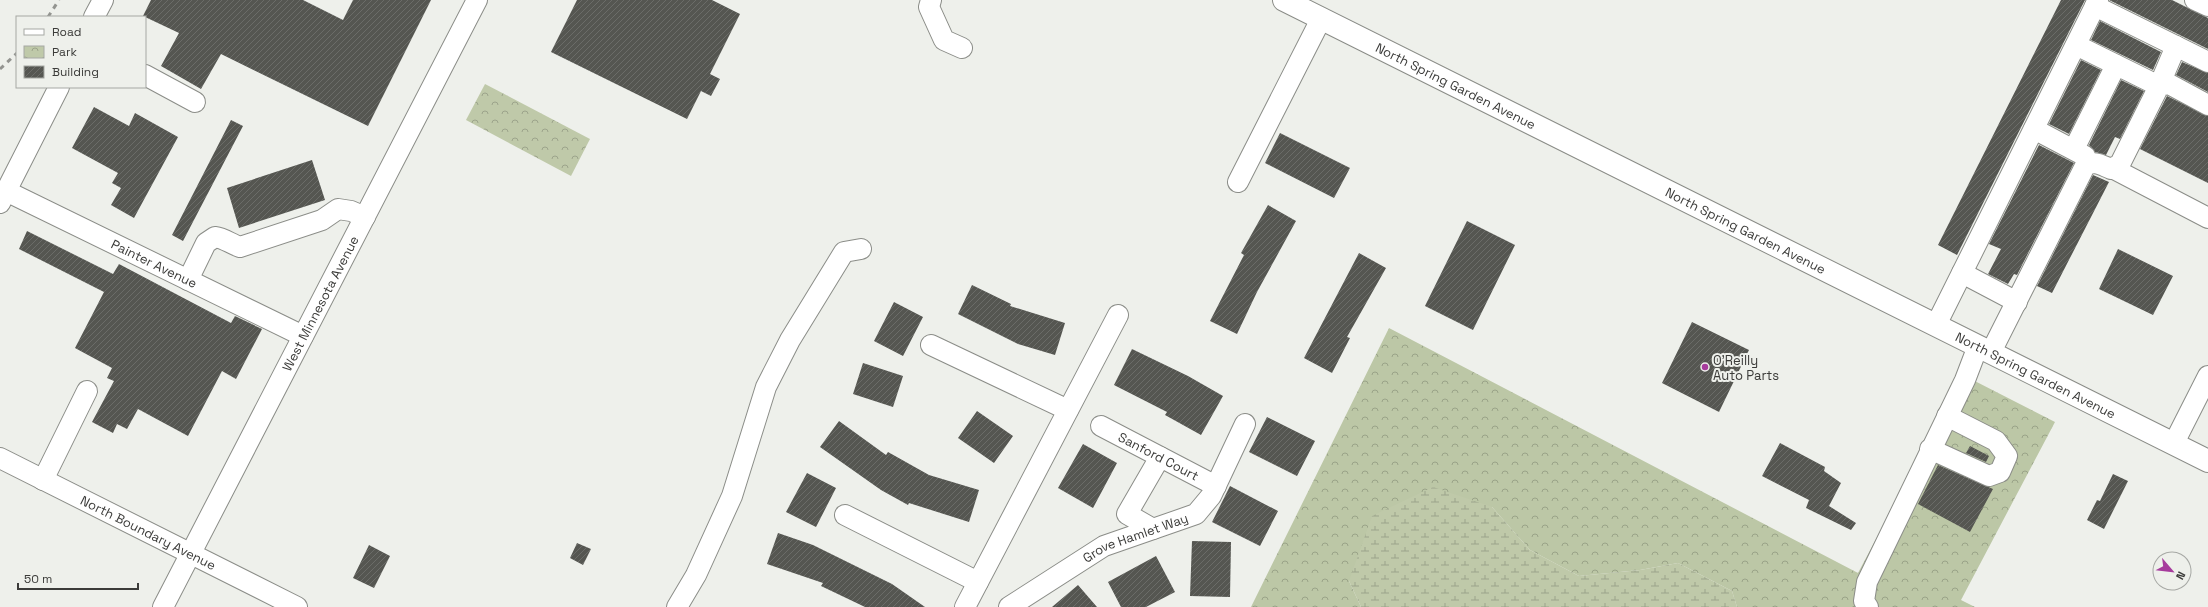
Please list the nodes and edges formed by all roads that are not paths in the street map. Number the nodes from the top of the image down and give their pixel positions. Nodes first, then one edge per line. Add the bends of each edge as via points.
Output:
1 (103, 0) edge
2 (477, 0) edge
3 (931, 0) edge
4 (1284, 0) edge
5 (2195, 0) edge
6 (2097, 3) edge
7 (2208, 6) edge
8 (95, 16) edge
9 (1321, 18) junction
10 (2076, 45) junction
11 (2176, 46) junction
12 (962, 48) dead end
13 (2208, 62) edge
14 (2116, 65) junction
15 (146, 76) edge
16 (2159, 86) junction
17 (58, 88) edge
18 (195, 102) dead end
19 (2208, 105) edge
20 (2034, 129) junction
21 (2074, 150) junction
22 (2092, 162) junction
23 (2114, 168) junction
24 (1238, 182) dead end
25 (3, 197) edge
26 (365, 217) junction
27 (2208, 218) edge
28 (861, 249) dead end
29 (1962, 272) junction
30 (188, 280) junction
31 (2017, 302) junction
32 (1118, 315) dead end
33 (1936, 325) junction
34 (303, 336) junction
35 (932, 345) dead end
36 (1985, 349) junction
37 (2206, 387) edge
38 (87, 391) dead end
39 (1068, 410) junction
40 (1947, 416) junction
41 (1244, 424) dead end
42 (1101, 426) dead end
43 (2174, 443) junction
44 (1930, 449) junction
45 (1160, 457) junction
46 (0, 458) edge
47 (2208, 461) edge
48 (43, 480) junction
49 (1216, 486) junction
50 (845, 515) dead end
51 (1154, 529) junction
52 (190, 554) junction
53 (978, 582) junction
54 (163, 607) edge
55 (297, 607) edge
56 (677, 607) edge
57 (965, 607) edge
58 (1009, 607) edge
59 (1868, 607) edge

1 - 8 street
2 - 26 street, West Minnesota Avenue
3 - 12 street via 929,7 944,40
4 - 9 highway, North Spring Garden Avenue
5 - 7 street
6 - 10 street
6 - 11 street
9 - 24 street
9 - 33 highway, North Spring Garden Avenue
10 - 14 street
10 - 20 street
11 - 13 street
11 - 16 street
14 - 16 street
14 - 21 street
15 - 18 street
16 - 19 street via 2169,84
16 - 23 street via 2120,164
17 - 25 street
20 - 21 street
20 - 29 street
21 - 22 street
22 - 23 street
22 - 31 street via 2085,166
23 - 27 street
25 - 30 street, Painter Avenue
26 - 30 street via 338,209 322,220 240,247 215,237 206,243
26 - 34 street, West Minnesota Avenue
28 - 56 street via 844,252 790,340 769,380 732,496 696,575
29 - 31 street
29 - 33 street
30 - 34 street, Painter Avenue
31 - 36 street
32 - 39 street
33 - 36 highway, North Spring Garden Avenue
34 - 52 street, West Minnesota Avenue
35 - 39 street
36 - 40 street via 1965,380
36 - 43 highway, North Spring Garden Avenue
37 - 43 street
38 - 48 street
39 - 53 street
40 - 44 street
40 - 44 street via 1996,440 2007,456 2000,472 1989,476
41 - 49 street, Grove Hamlet Way
42 - 45 street, Sanford Court
43 - 47 highway, North Spring Garden Avenue
44 - 59 street via 1867,582 1864,601
45 - 49 street, Sanford Court
45 - 51 street via 1127,514
46 - 48 street, North Boundary Avenue
48 - 52 street, North Boundary Avenue
49 - 51 street, Grove Hamlet Way via 1196,514
50 - 53 street
51 - 58 street, Grove Hamlet Way via 1104,546
52 - 54 street, West Minnesota Avenue
52 - 55 street, North Boundary Avenue
53 - 57 street

